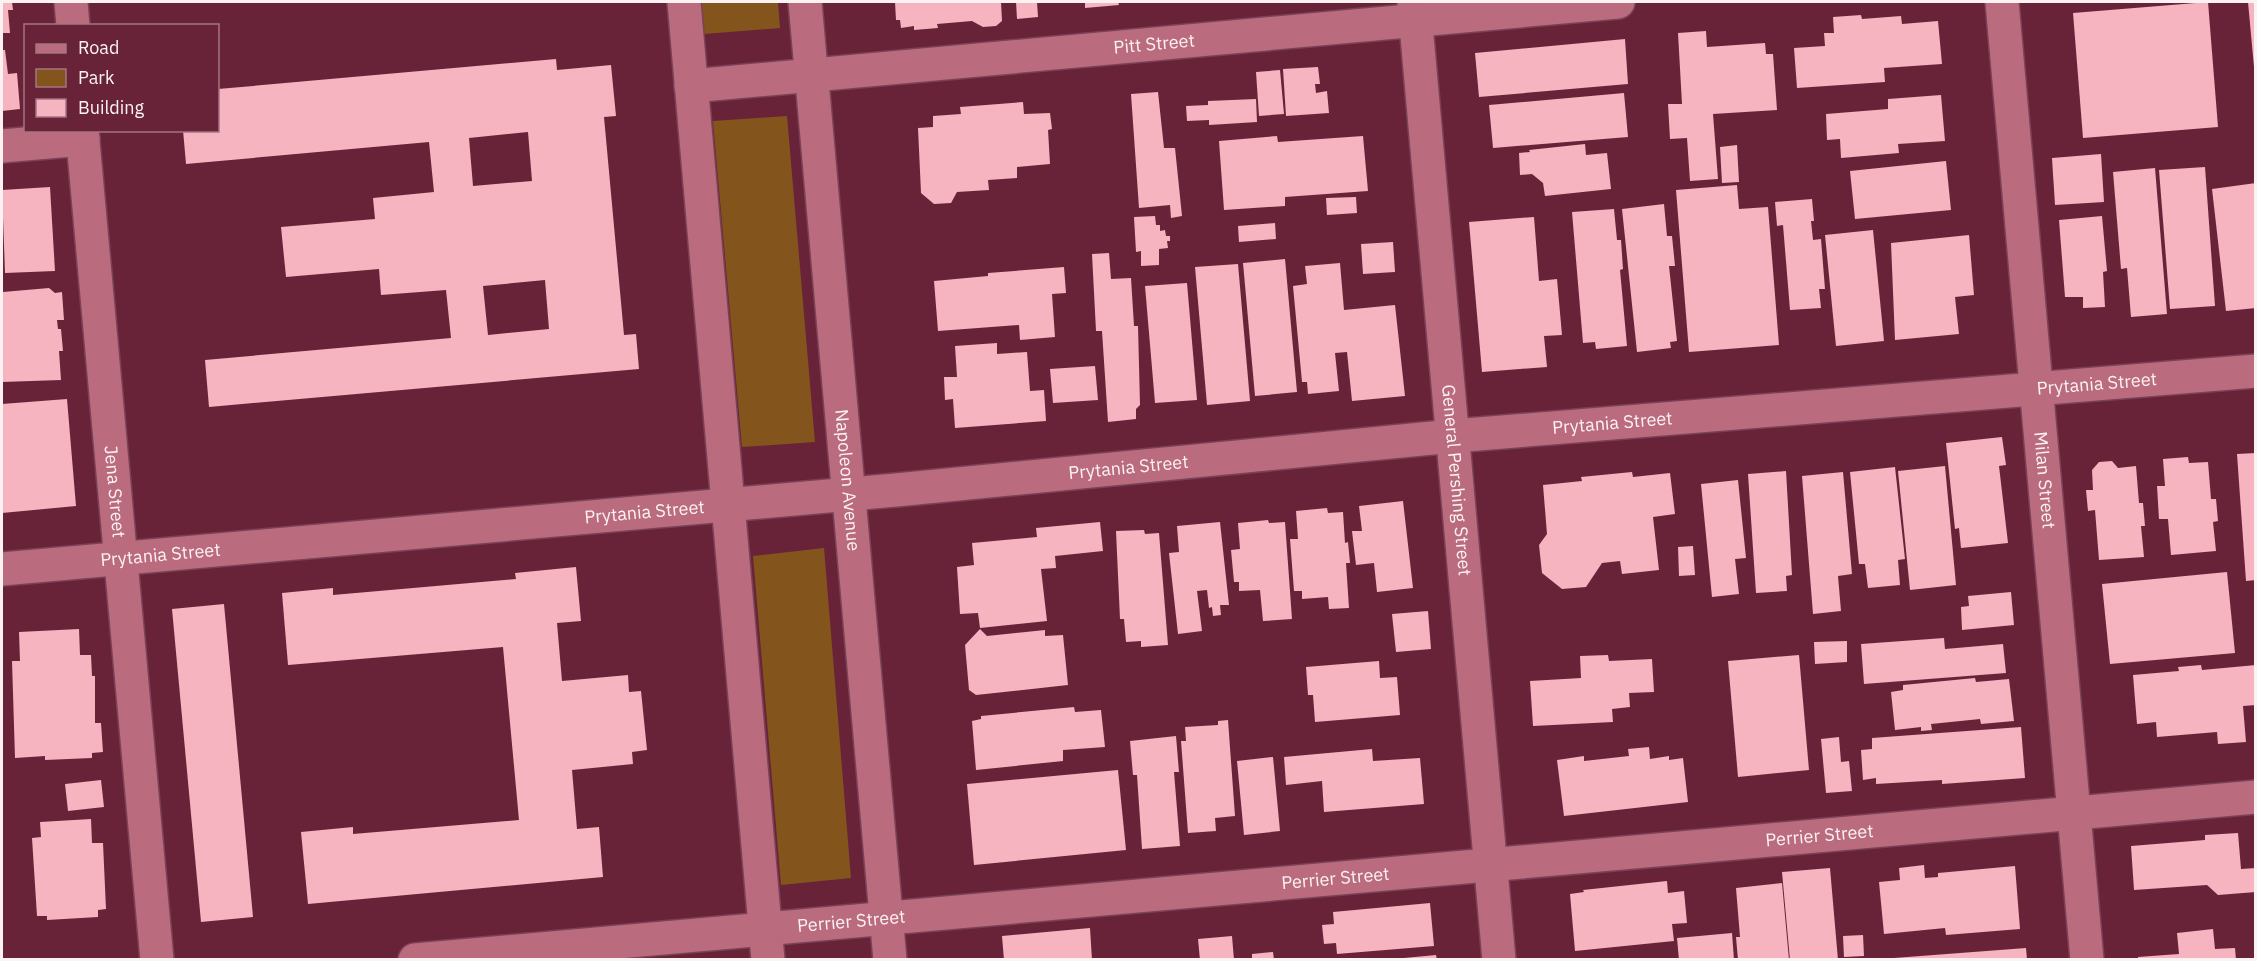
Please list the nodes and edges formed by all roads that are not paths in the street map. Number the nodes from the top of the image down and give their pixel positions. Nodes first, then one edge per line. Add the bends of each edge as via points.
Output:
1 (71, 2) edge
2 (684, 2) edge
3 (805, 2) edge
4 (1618, 2) edge
5 (2002, 2) edge
6 (1415, 11) edge
7 (73, 24) edge
8 (810, 75) junction
9 (691, 86) junction
10 (82, 135) edge
11 (2, 146) edge
12 (2256, 371) edge
13 (2036, 389) junction
14 (1453, 436) junction
15 (848, 494) junction
16 (728, 505) junction
17 (121, 559) junction
18 (2, 569) edge
19 (2256, 797) edge
20 (2074, 813) junction
21 (1490, 864) junction
22 (886, 918) junction
23 (766, 944) edge
24 (157, 960) edge
25 (415, 960) edge
26 (890, 960) edge
27 (1499, 960) edge
28 (2087, 960) edge

1 - 7 street
2 - 9 street
3 - 8 street, Napoleon Avenue
4 - 6 street, Pitt Street
5 - 13 street, Milan Street
6 - 8 street, Pitt Street
6 - 14 street, General Pershing Street
8 - 9 street, Pitt Street
8 - 15 street, Napoleon Avenue
9 - 16 street
10 - 11 street
10 - 17 street, Jena Street
12 - 13 street, Prytania Street
13 - 14 street, Prytania Street
13 - 20 street, Milan Street
14 - 15 street, Prytania Street
14 - 21 street, General Pershing Street
15 - 16 street, Prytania Street
15 - 22 street, Napoleon Avenue
16 - 17 street, Prytania Street
16 - 23 street
17 - 18 street, Prytania Street
17 - 24 street, Jena Street
19 - 20 street, Perrier Street
20 - 21 street, Perrier Street
20 - 28 street, Milan Street
21 - 22 street, Perrier Street
21 - 27 street, General Pershing Street
22 - 23 street, Perrier Street
22 - 26 street, Napoleon Avenue
23 - 25 street, Perrier Street

